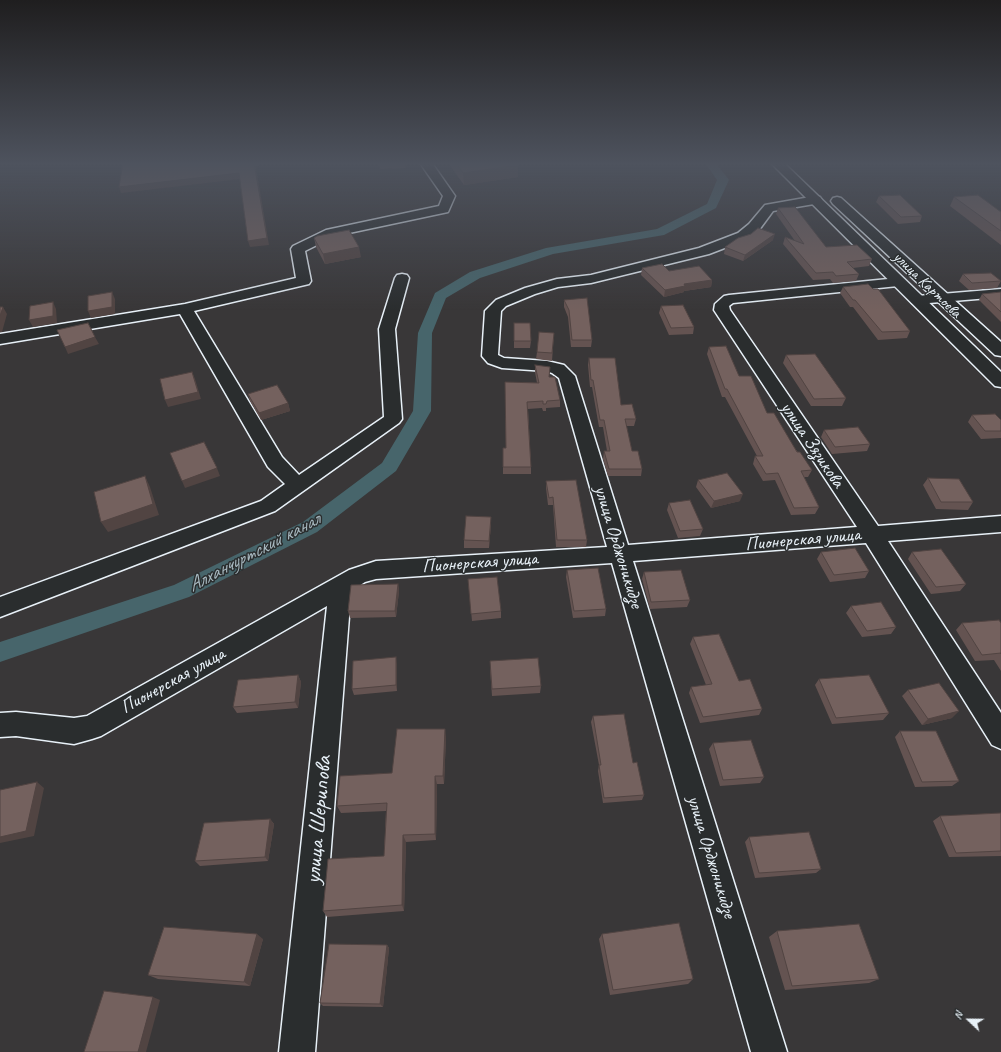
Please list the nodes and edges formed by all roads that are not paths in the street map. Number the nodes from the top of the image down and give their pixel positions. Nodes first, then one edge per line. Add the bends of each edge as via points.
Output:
1 (429, 212) edge
2 (766, 212) edge
3 (835, 212) edge
4 (840, 212) edge
5 (402, 278) dead end
6 (898, 282) junction
7 (1001, 293) edge
8 (942, 297) junction
9 (917, 300) junction
10 (185, 309) junction
11 (0, 339) edge
12 (1001, 351) edge
13 (1001, 382) edge
14 (297, 485) junction
15 (1001, 524) edge
16 (872, 534) junction
17 (621, 554) junction
18 (340, 587) junction
19 (0, 607) edge
20 (0, 725) edge
21 (1001, 736) edge
22 (297, 1052) edge
23 (769, 1052) edge

1 - 10 street via 331,233 298,249 304,281
2 - 17 street, улица Орджоникидзе via 743,236 729,242 704,251 591,279 557,283 502,303 493,311 490,356 494,360 502,363 547,366 558,369 567,376
3 - 6 main road, улица Картоева
4 - 8 main road, улица Картоева
5 - 14 street via 386,329 394,419
6 - 9 main road, улица Картоева
6 - 16 street, улица Зязикова via 729,299 722,304 722,310
7 - 8 street
8 - 9 street
8 - 12 main road, улица Картоева
9 - 13 main road, улица Картоева
10 - 11 street
10 - 14 street via 275,462
14 - 19 street via 268,506
15 - 16 street, Пионерская улица
16 - 17 street, Пионерская улица
16 - 21 street, улица Зязикова
17 - 18 street, Пионерская улица via 376,570 356,576
17 - 23 street, улица Орджоникидзе
18 - 20 street, Пионерская улица via 92,727 74,731 16,724
18 - 22 street, улица Шерипова

